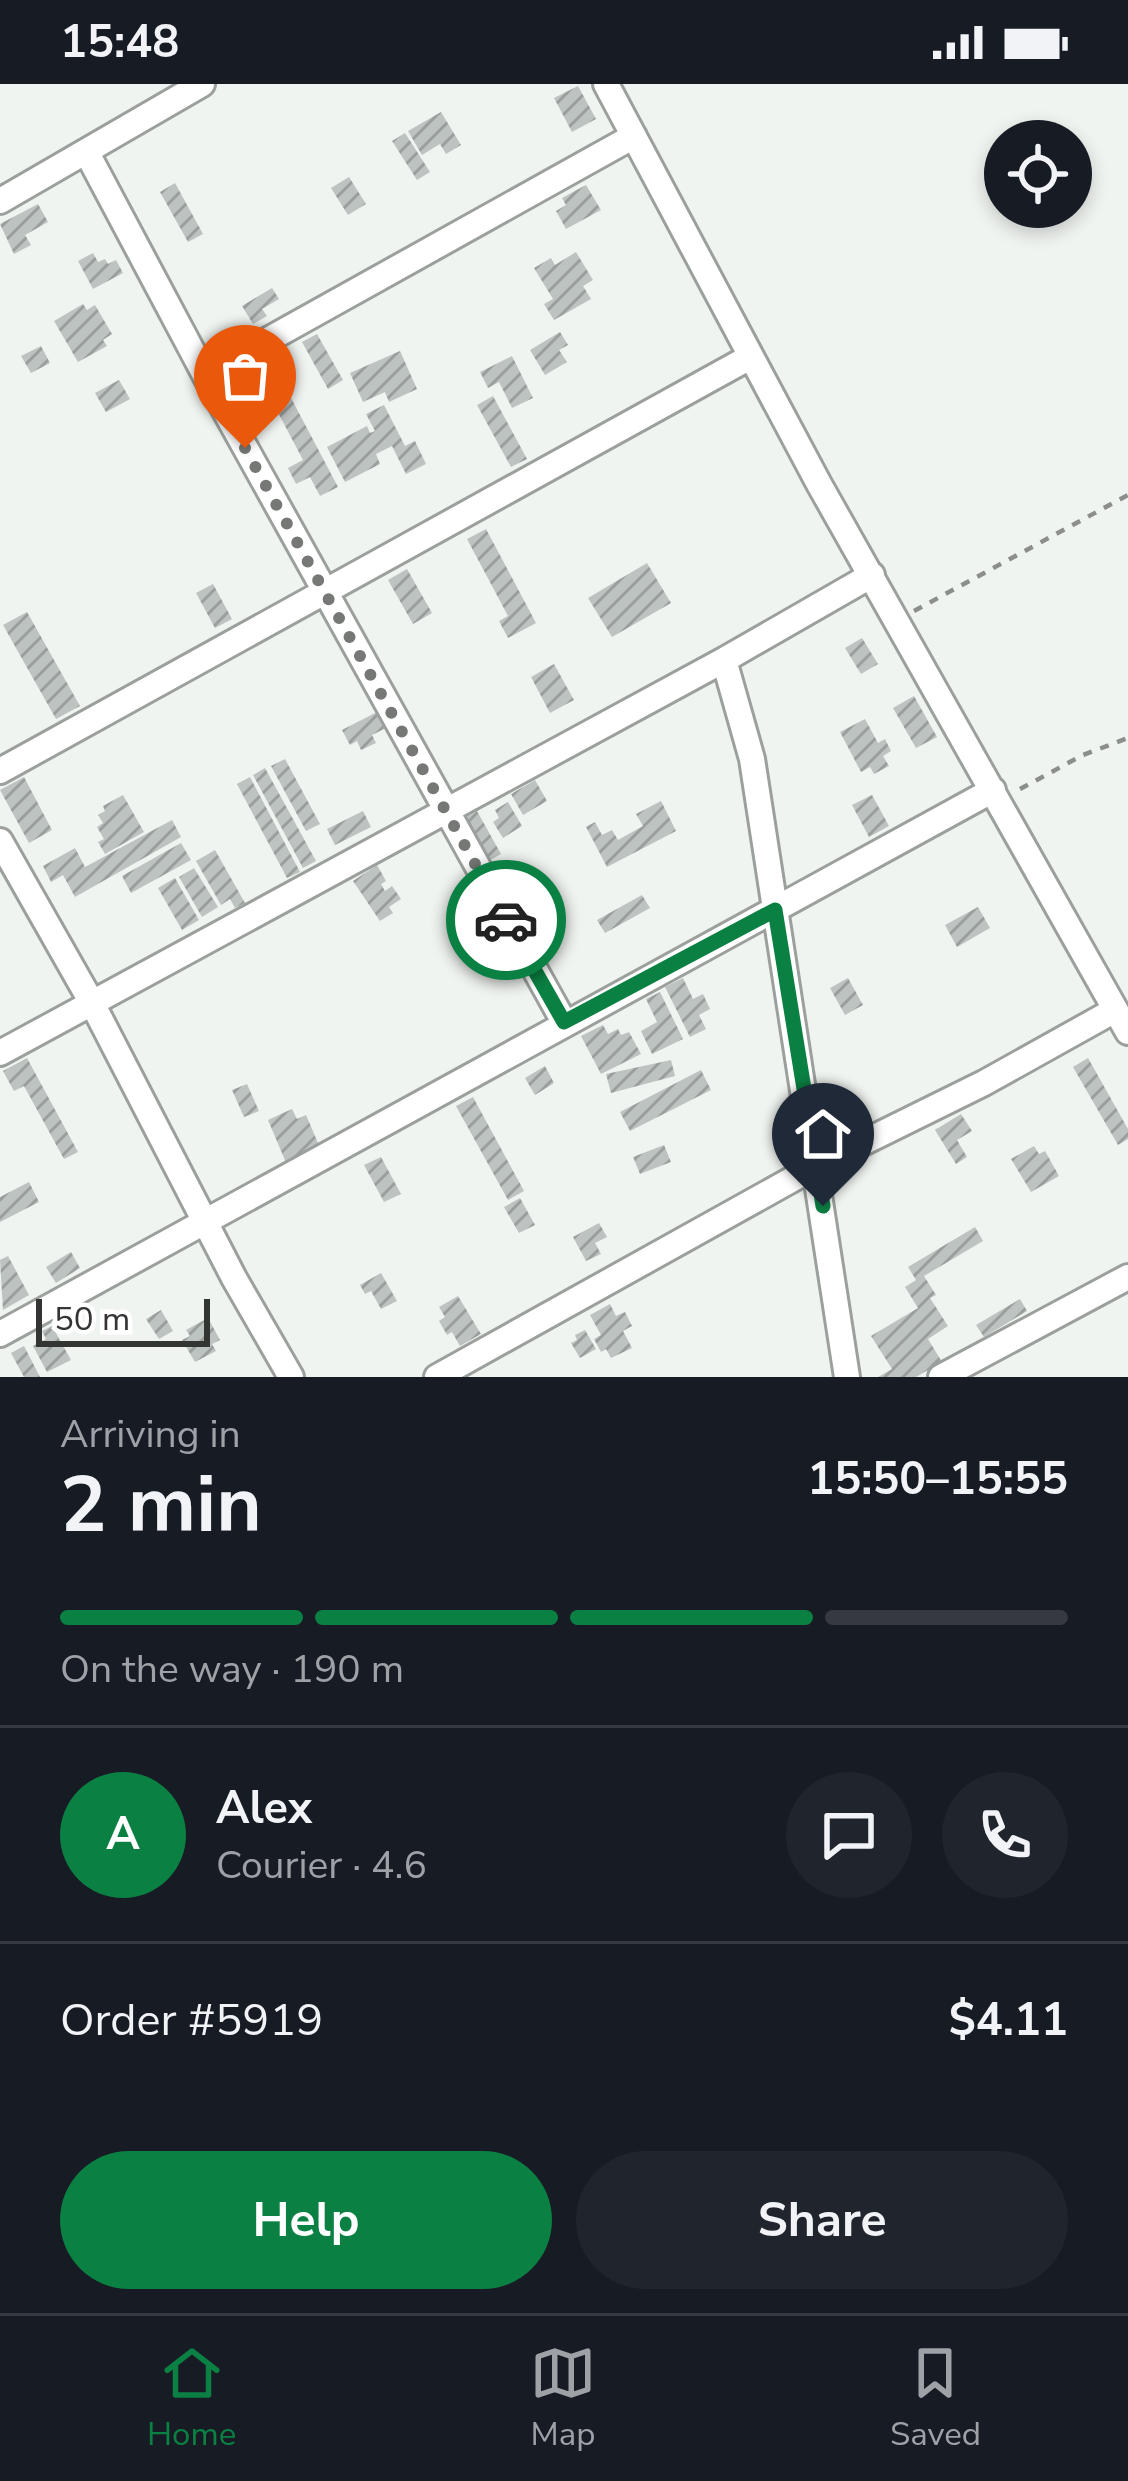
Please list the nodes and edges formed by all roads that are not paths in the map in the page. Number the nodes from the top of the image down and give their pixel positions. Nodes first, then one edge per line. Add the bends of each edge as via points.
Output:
1 (202, 84) edge
2 (606, 84) edge
3 (634, 136) junction
4 (87, 152) junction
5 (0, 201) edge
6 (750, 357) junction
7 (205, 375) junction
8 (872, 575) junction
9 (326, 592) junction
10 (724, 660) junction
11 (0, 771) edge
12 (996, 795) junction
13 (444, 809) junction
14 (0, 841) edge
15 (775, 910) junction
16 (92, 1003) junction
17 (1121, 1021) edge
18 (564, 1022) junction
19 (0, 1053) edge
20 (818, 1165) junction
21 (206, 1225) junction
22 (1128, 1277) edge
23 (0, 1334) edge
24 (291, 1377) edge
25 (437, 1377) edge
26 (848, 1377) edge
27 (941, 1377) edge

1 - 4 street
2 - 3 street
3 - 6 street
3 - 7 street
4 - 5 street
4 - 7 street
6 - 8 street
6 - 9 street
7 - 9 street
8 - 10 street
8 - 12 street
9 - 11 street
9 - 13 street
10 - 13 street
10 - 15 street via 752,760
12 - 15 street
12 - 17 street
13 - 16 street
13 - 18 street
14 - 16 street
15 - 18 street
15 - 20 street
16 - 19 street
16 - 21 street
17 - 20 street
18 - 21 street
20 - 25 street
20 - 26 street
21 - 23 street
21 - 24 street
22 - 27 street

